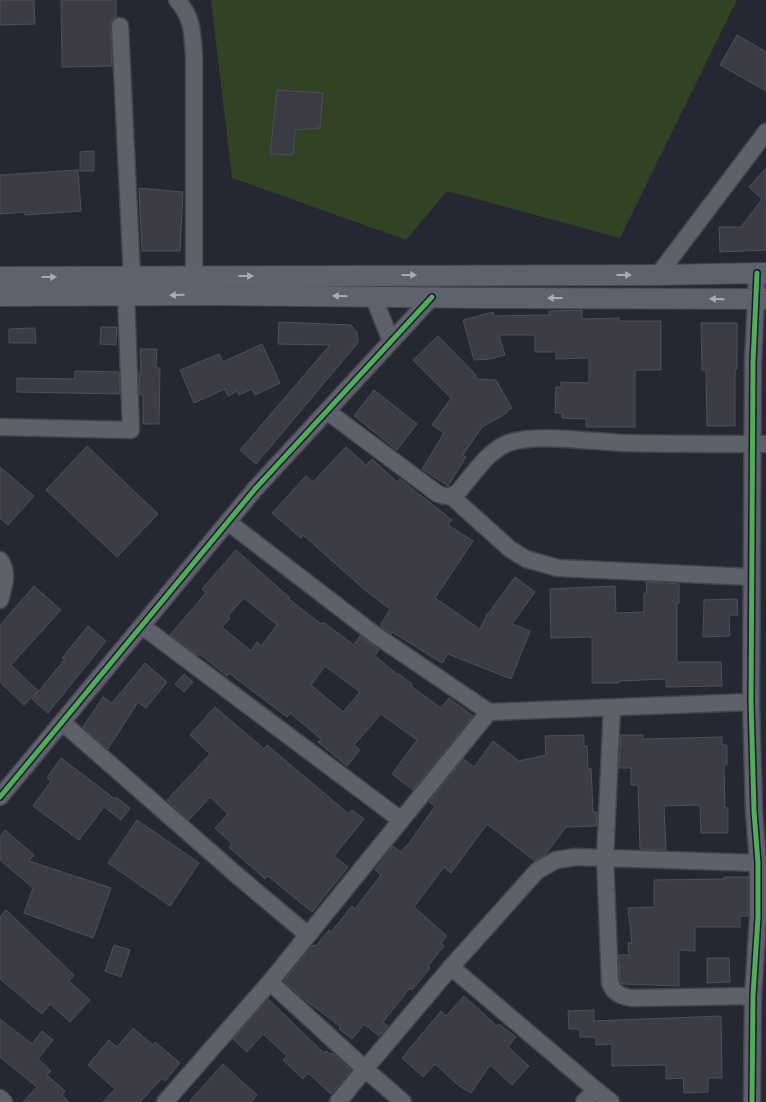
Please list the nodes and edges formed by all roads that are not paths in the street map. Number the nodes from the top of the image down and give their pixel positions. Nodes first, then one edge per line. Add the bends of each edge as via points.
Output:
1 (177, 0) edge
2 (120, 26) dead end
3 (766, 132) edge
4 (761, 273) edge
5 (658, 275) junction
6 (194, 276) junction
7 (0, 277) edge
8 (129, 286) junction
9 (0, 296) edge
10 (373, 296) junction
11 (432, 297) junction
12 (761, 299) edge
13 (391, 341) junction
14 (328, 412) junction
15 (0, 427) edge
16 (759, 444) edge
17 (451, 496) junction
18 (228, 522) junction
19 (0, 560) edge
20 (751, 577) junction
21 (0, 600) edge
22 (142, 626) junction
23 (751, 702) junction
24 (612, 708) junction
25 (489, 712) junction
26 (62, 722) junction
27 (0, 797) edge
28 (760, 811) edge
29 (401, 820) junction
30 (605, 858) junction
31 (758, 863) junction
32 (762, 917) edge
33 (308, 935) junction
34 (451, 967) junction
35 (270, 982) junction
36 (753, 996) junction
37 (365, 1069) junction
38 (596, 1090) junction
39 (0, 1098) edge
40 (4, 1102) edge
41 (165, 1102) edge
42 (338, 1102) edge
43 (403, 1102) edge
44 (584, 1102) edge
45 (611, 1102) edge
46 (752, 1102) edge

1 - 6 street via 186,10 192,26
2 - 8 street
3 - 5 street
4 - 5 main road
4 - 12 street
6 -> 5 main road
6 - 8 main road
7 -> 8 main road
8 - 9 main road
10 -> 8 main road
8 - 15 street via 130,430
10 - 11 main road
10 - 13 street
12 -> 11 main road
11 - 13 street
12 - 16 street via 753,363
13 - 14 street
14 - 17 street via 438,494
14 - 18 street
16 - 17 street via 519,439 493,452
16 - 20 street
17 - 20 street via 510,549 540,564 558,568
18 - 22 street
18 - 25 street via 374,634
19 - 21 street via 6,581
20 - 23 street
22 - 26 street
22 - 29 street
23 - 24 street
23 - 28 street
24 - 25 street
24 - 30 street
25 - 29 street
26 - 27 street
26 - 33 street
28 - 31 street
29 - 33 street
30 - 31 street
30 - 34 street via 556,860 537,871
30 - 36 street via 612,990 632,998
31 - 32 street
32 - 36 street
33 - 35 street
34 - 37 street
34 - 38 street
35 - 37 street
35 - 41 street
36 - 46 street
37 - 42 street
37 - 43 street
38 - 44 street
38 - 45 street
39 - 40 street

